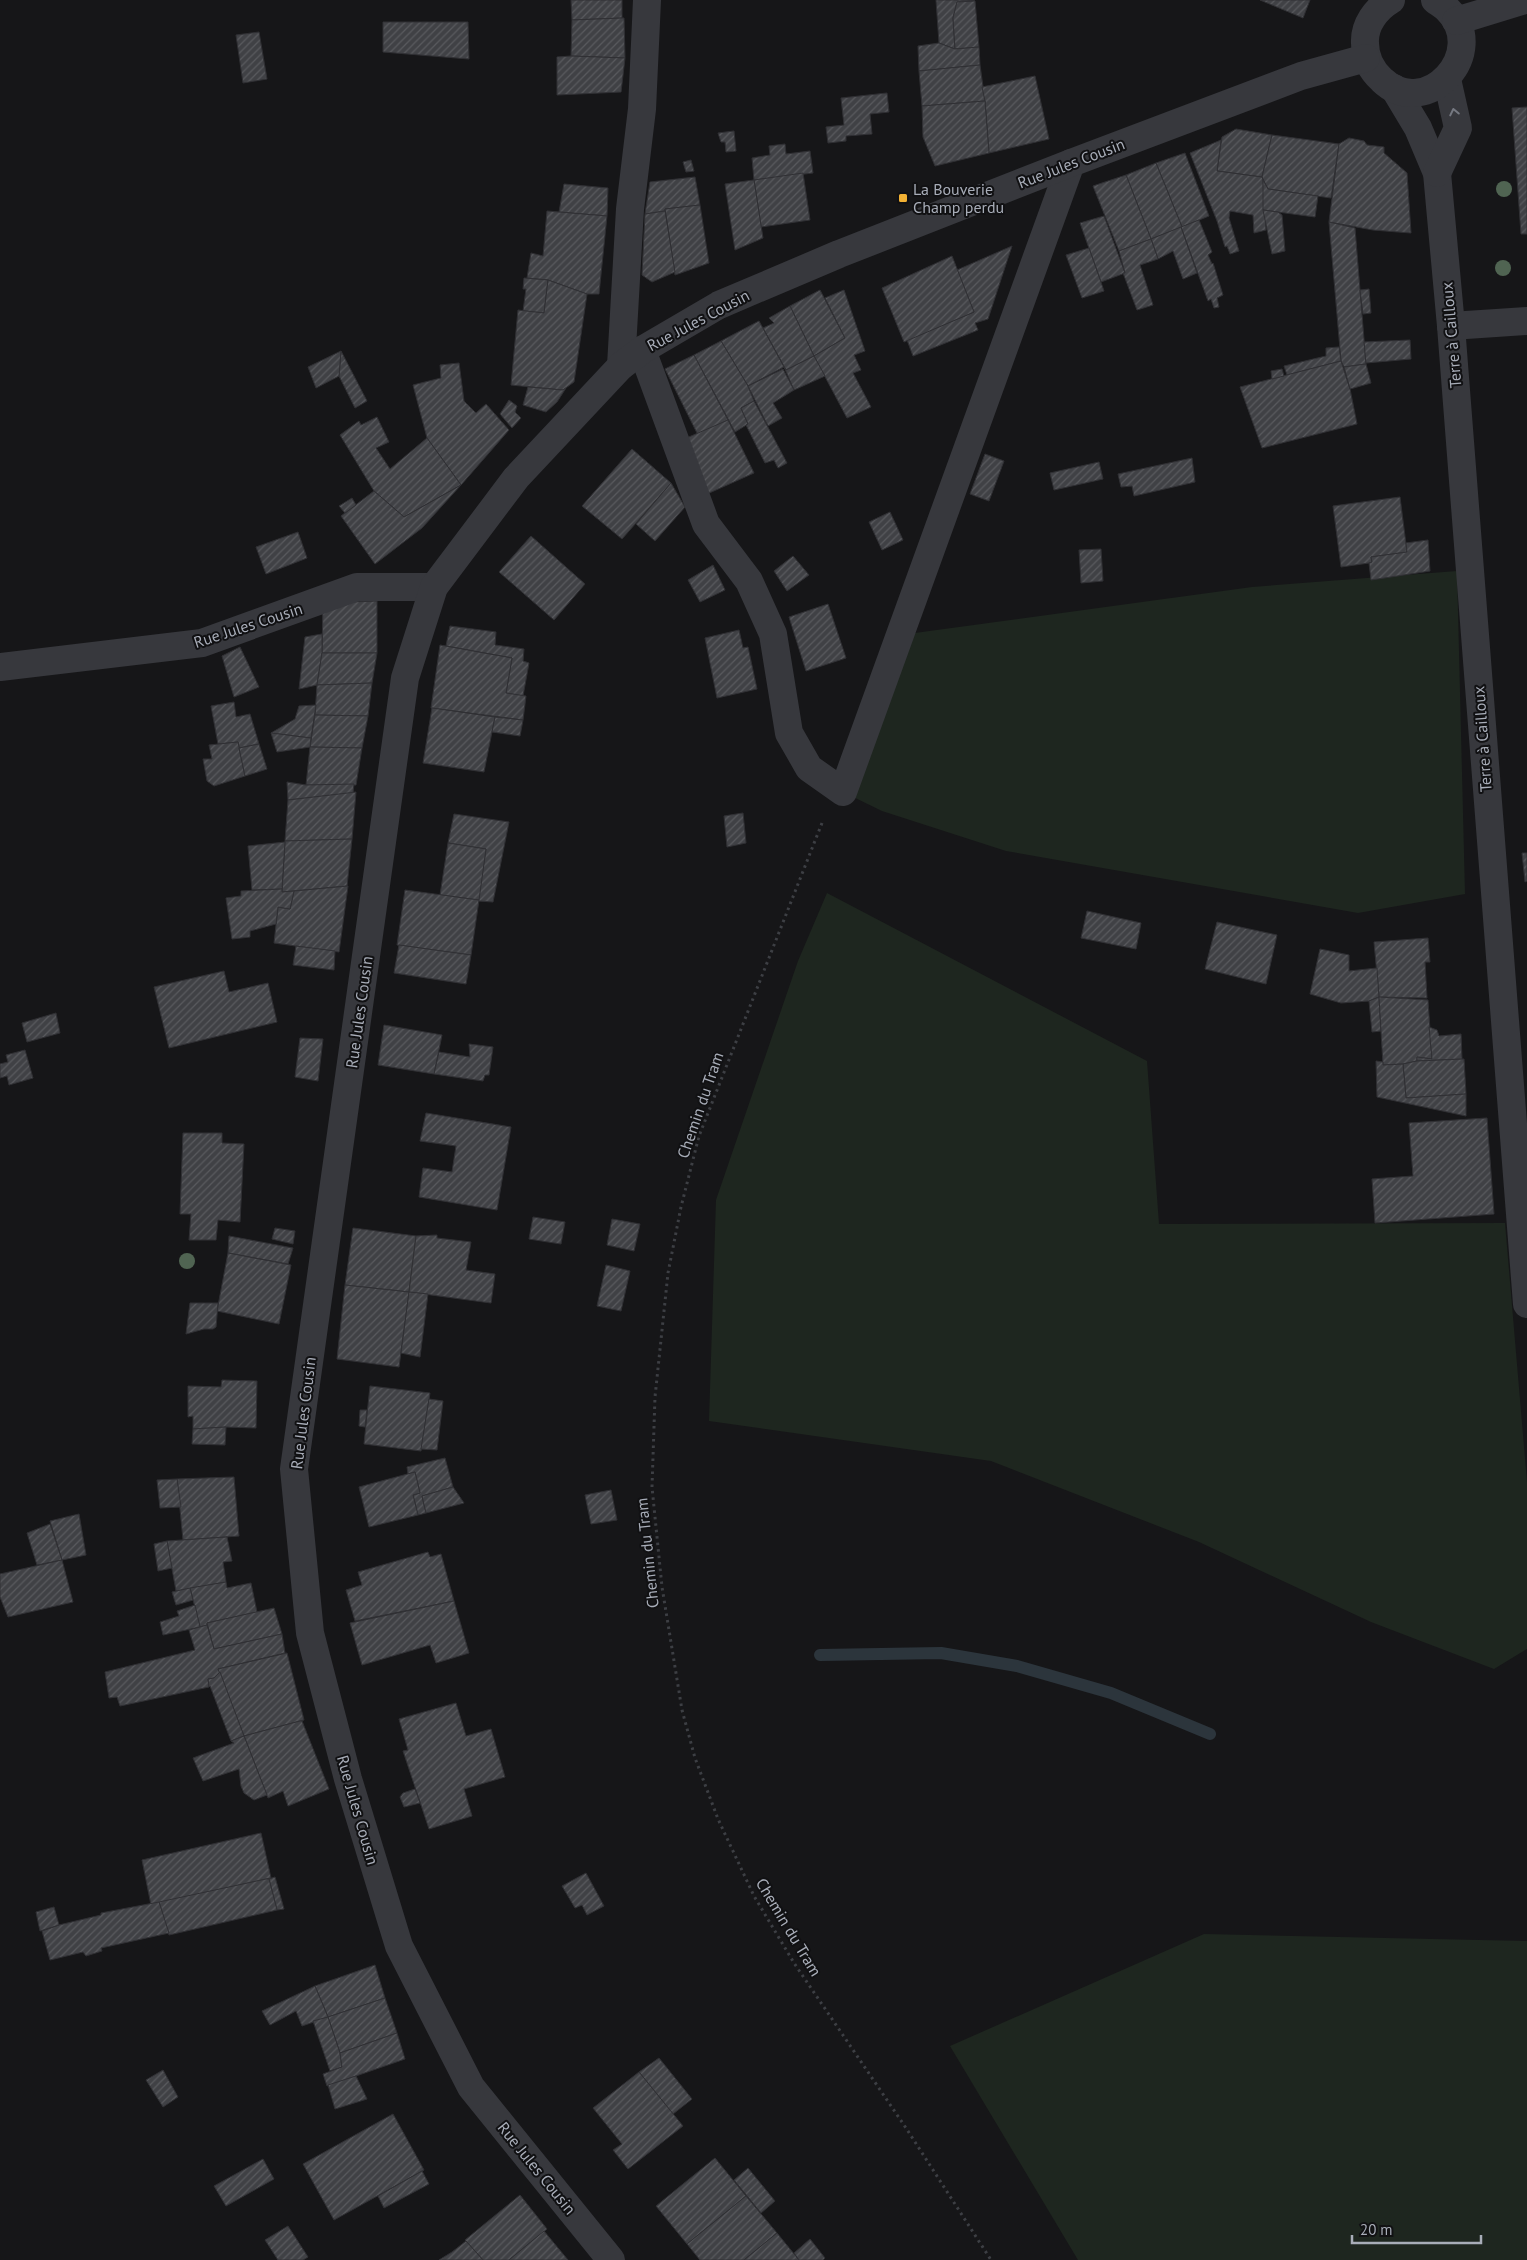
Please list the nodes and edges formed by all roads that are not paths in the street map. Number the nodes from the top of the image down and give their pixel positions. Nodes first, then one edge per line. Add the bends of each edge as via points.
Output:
1 (647, 0) edge
2 (1390, 0) edge
3 (1525, 0) edge
4 (1443, 6) edge
5 (1366, 58) junction
6 (1447, 79) junction
7 (1394, 88) junction
8 (1070, 163) junction
9 (1436, 173) junction
10 (1527, 321) edge
11 (1451, 326) junction
12 (632, 358) junction
13 (434, 587) junction
14 (0, 667) edge
15 (1527, 1304) edge
16 (611, 2260) edge

1 - 12 street, Rue Jules Cousin via 642,109 630,209
2 - 5 street via 1376,11 1368,25 1364,42
3 - 4 street
4 - 6 street via 1461,36 1461,52
5 - 7 street via 1374,72
5 - 8 street, Rue Jules Cousin via 1301,76
6 - 7 street via 1434,88 1417,92
9 -> 6 street via 1458,128
7 - 9 street, Terre à Cailloux via 1418,128
8 - 12 street, Rue Jules Cousin via 719,305
8 - 12 street via 843,792 809,768 789,733 773,634 749,581 706,524
9 - 11 street, Terre à Cailloux
10 - 11 street
11 - 15 street, Terre à Cailloux
12 - 13 street, Rue Jules Cousin via 516,478
13 - 14 street, Rue Jules Cousin via 357,588 202,643
13 - 16 street, Rue Jules Cousin via 405,678 294,1468 310,1632 348,1779 399,1946 471,2087

